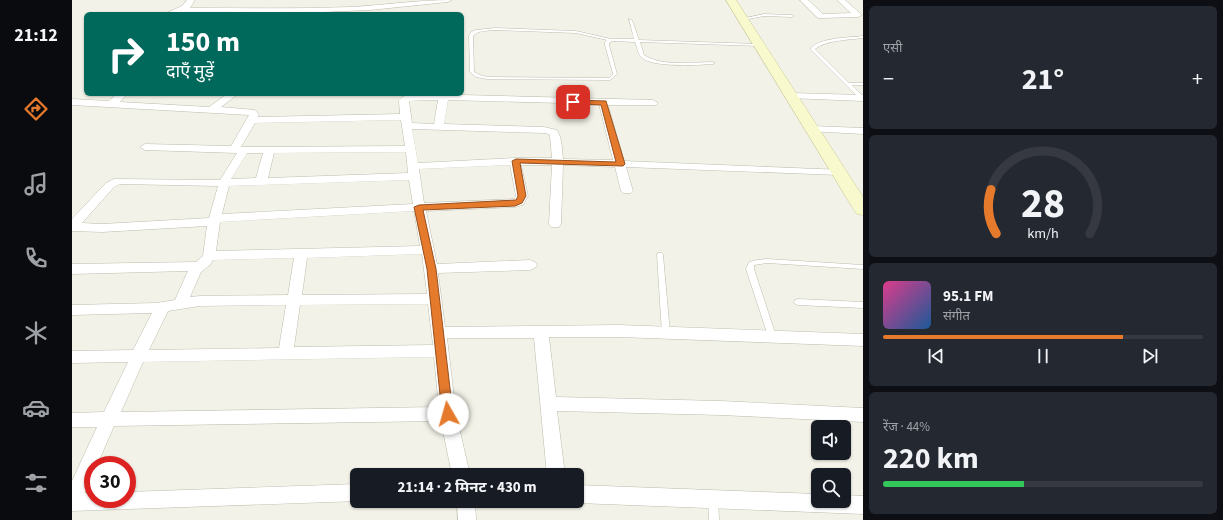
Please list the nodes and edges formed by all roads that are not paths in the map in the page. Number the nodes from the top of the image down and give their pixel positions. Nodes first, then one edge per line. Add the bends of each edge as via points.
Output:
1 (191, 0) edge
2 (302, 0) edge
3 (448, 0) edge
4 (731, 0) edge
5 (804, 0) edge
6 (841, 0) edge
7 (181, 10) junction
8 (299, 10) junction
9 (390, 10) edge
10 (174, 12) edge
11 (792, 16) dead end
12 (743, 19) junction
13 (630, 20) dead end
14 (863, 37) edge
15 (611, 40) junction
16 (636, 40) junction
17 (759, 45) junction
18 (713, 63) dead end
19 (848, 84) junction
20 (863, 84) edge
21 (120, 96) edge
22 (230, 96) edge
23 (444, 96) edge
24 (791, 96) junction
25 (404, 97) edge
26 (863, 98) edge
27 (72, 102) edge
28 (603, 103) junction
29 (653, 103) dead end
30 (111, 105) junction
31 (212, 110) junction
32 (252, 120) junction
33 (406, 121) junction
34 (440, 127) junction
35 (812, 129) junction
36 (863, 131) edge
37 (145, 147) dead end
38 (410, 149) junction
39 (239, 150) junction
40 (269, 150) junction
41 (516, 161) junction
42 (558, 161) junction
43 (621, 164) junction
44 (414, 171) junction
45 (839, 172) junction
46 (261, 182) junction
47 (224, 183) junction
48 (627, 191) dead end
49 (857, 193) edge
50 (419, 207) junction
51 (863, 210) edge
52 (216, 220) junction
53 (555, 224) dead end
54 (72, 227) edge
55 (428, 250) junction
56 (301, 254) junction
57 (660, 255) dead end
58 (209, 256) junction
59 (530, 265) dead end
60 (199, 266) junction
61 (863, 267) edge
62 (72, 269) edge
63 (431, 269) junction
64 (434, 299) junction
65 (293, 300) junction
66 (798, 302) dead end
67 (181, 304) junction
68 (863, 305) edge
69 (164, 307) junction
70 (72, 310) edge
71 (541, 331) junction
72 (438, 333) junction
73 (666, 333) junction
74 (772, 336) junction
75 (863, 340) edge
76 (440, 351) junction
77 (286, 352) junction
78 (138, 356) junction
79 (72, 357) edge
80 (550, 404) junction
81 (448, 414) junction
82 (863, 415) edge
83 (109, 419) junction
84 (72, 420) edge
85 (460, 468) edge
86 (555, 468) edge
87 (350, 493) edge
88 (584, 494) edge
89 (713, 499) junction
90 (72, 501) edge
91 (863, 504) edge
92 (466, 508) edge
93 (467, 520) edge
94 (714, 520) edge

1 - 7 street via 187,7
2 - 8 street
3 - 9 street
4 - 12 street
5 - 6 street via 821,16 858,15
7 - 8 street
7 - 10 street
8 - 9 street
11 - 12 lane via 764,15
12 - 17 street
13 - 16 lane
14 - 19 lane via 822,43 812,49
15 - 15 lane via 607,45 615,74 610,79 481,78 472,72 471,36 478,31 576,32
15 - 16 lane
16 - 17 lane
16 - 18 lane via 642,56 652,61
17 - 24 street
19 - 20 lane
19 - 26 lane
21 - 30 street
22 - 31 street
23 - 25 street
23 - 28 street
23 - 34 street
24 - 26 street
24 - 35 street
25 - 33 street
27 - 30 street
28 - 29 street
28 - 43 street
30 - 31 street
31 - 32 street via 252,112
32 - 33 street
32 - 39 street
33 - 34 street
33 - 38 street
34 - 42 street via 550,131 555,136
35 - 36 street
35 - 45 street
37 - 39 street
38 - 40 street
38 - 44 street
39 - 40 street
39 - 47 street
40 - 46 street
41 - 42 street
41 - 44 street
41 - 50 street via 522,196 519,202
42 - 43 street
42 - 53 street
43 - 45 street
43 - 48 street
44 - 46 street
44 - 50 street
45 - 49 street
46 - 47 street
47 - 52 street
47 - 54 street via 118,181 110,185
49 - 51 street
50 - 52 street
50 - 55 street
52 - 54 street via 102,228
52 - 58 street
55 - 56 street
55 - 63 street
56 - 58 street
56 - 65 street
57 - 73 lane
58 - 60 street
59 - 63 street
60 - 62 street
60 - 67 street via 195,269
61 - 74 lane via 766,261 751,264 750,269
63 - 64 street
64 - 65 street
64 - 72 street
65 - 67 street via 200,301
65 - 77 street
66 - 68 lane
67 - 69 street
69 - 70 street
69 - 78 street
71 - 72 street
71 - 73 street
71 - 80 street
72 - 76 street
73 - 74 street
74 - 75 street
76 - 77 street
76 - 81 street
77 - 78 street
78 - 79 street
78 - 83 street
80 - 82 street via 721,408
80 - 86 street
81 - 83 street
81 - 85 street
83 - 84 street
83 - 90 street
87 - 90 street
88 - 89 street
89 - 91 street
89 - 94 lane
92 - 93 street

